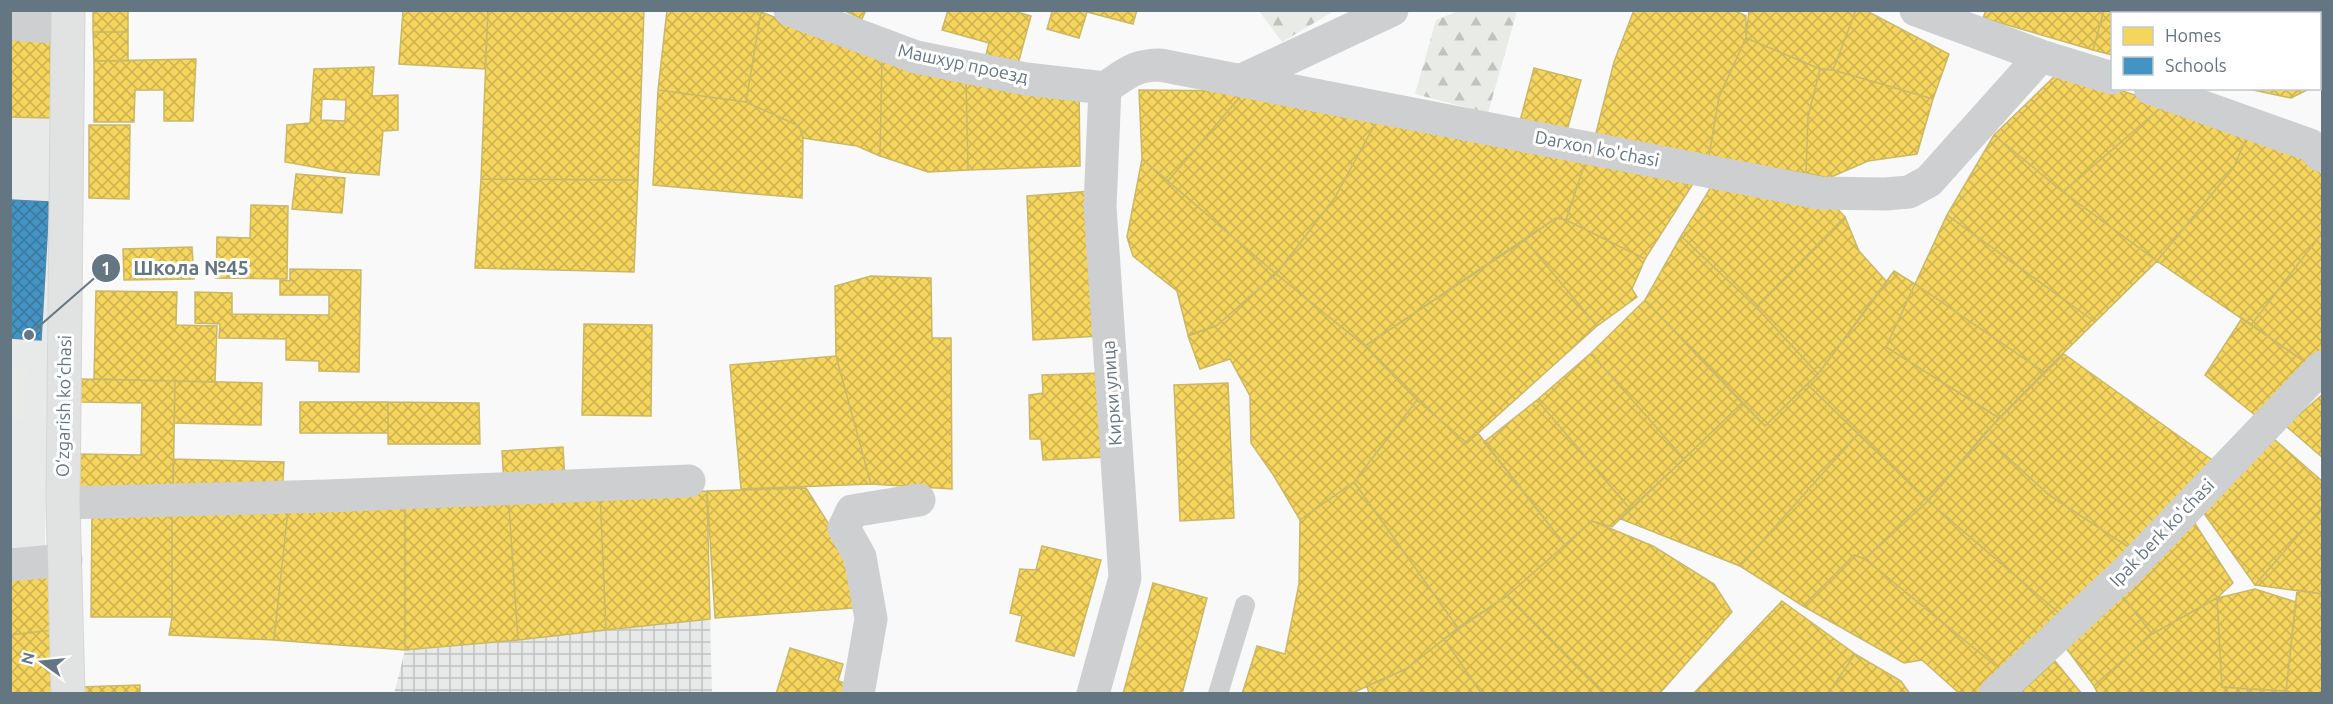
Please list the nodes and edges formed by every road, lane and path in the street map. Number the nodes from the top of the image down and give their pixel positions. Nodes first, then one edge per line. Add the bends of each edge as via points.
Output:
1 (790, 10) edge
2 (1392, 10) edge
3 (1916, 10) edge
4 (68, 19) edge
5 (10, 24) edge
6 (2041, 56) junction
7 (2111, 78) edge
8 (1242, 80) junction
9 (1105, 88) junction
10 (2156, 90) edge
11 (2318, 145) edge
12 (2322, 367) edge
13 (689, 481) dead end
14 (919, 500) dead end
15 (63, 503) junction
16 (66, 560) junction
17 (10, 565) edge
18 (1245, 605) dead end
19 (68, 693) edge
20 (858, 693) edge
21 (1093, 693) edge
22 (1218, 693) edge
23 (1995, 693) edge

1 - 9 street, Машхур проезд via 916,57 1026,79
2 - 8 street
3 - 6 street
4 - 5 street
4 - 15 street, O‘zgarish ko‘chasi
6 - 7 street
6 - 8 street, Darxon ko'chasi via 1929,181 1909,192 1885,194 1820,193
8 - 9 street, Darxon ko'chasi via 1145,64
9 - 21 street, Кирки улица via 1100,207 1125,578
10 - 11 street
12 - 23 street, Ipak berk ko'chasi via 2127,571
13 - 15 street
14 - 20 street via 852,511 844,528 860,557 871,619
15 - 16 street, O‘zgarish ko‘chasi
16 - 17 street
16 - 19 street, O‘zgarish ko‘chasi
18 - 22 lane

